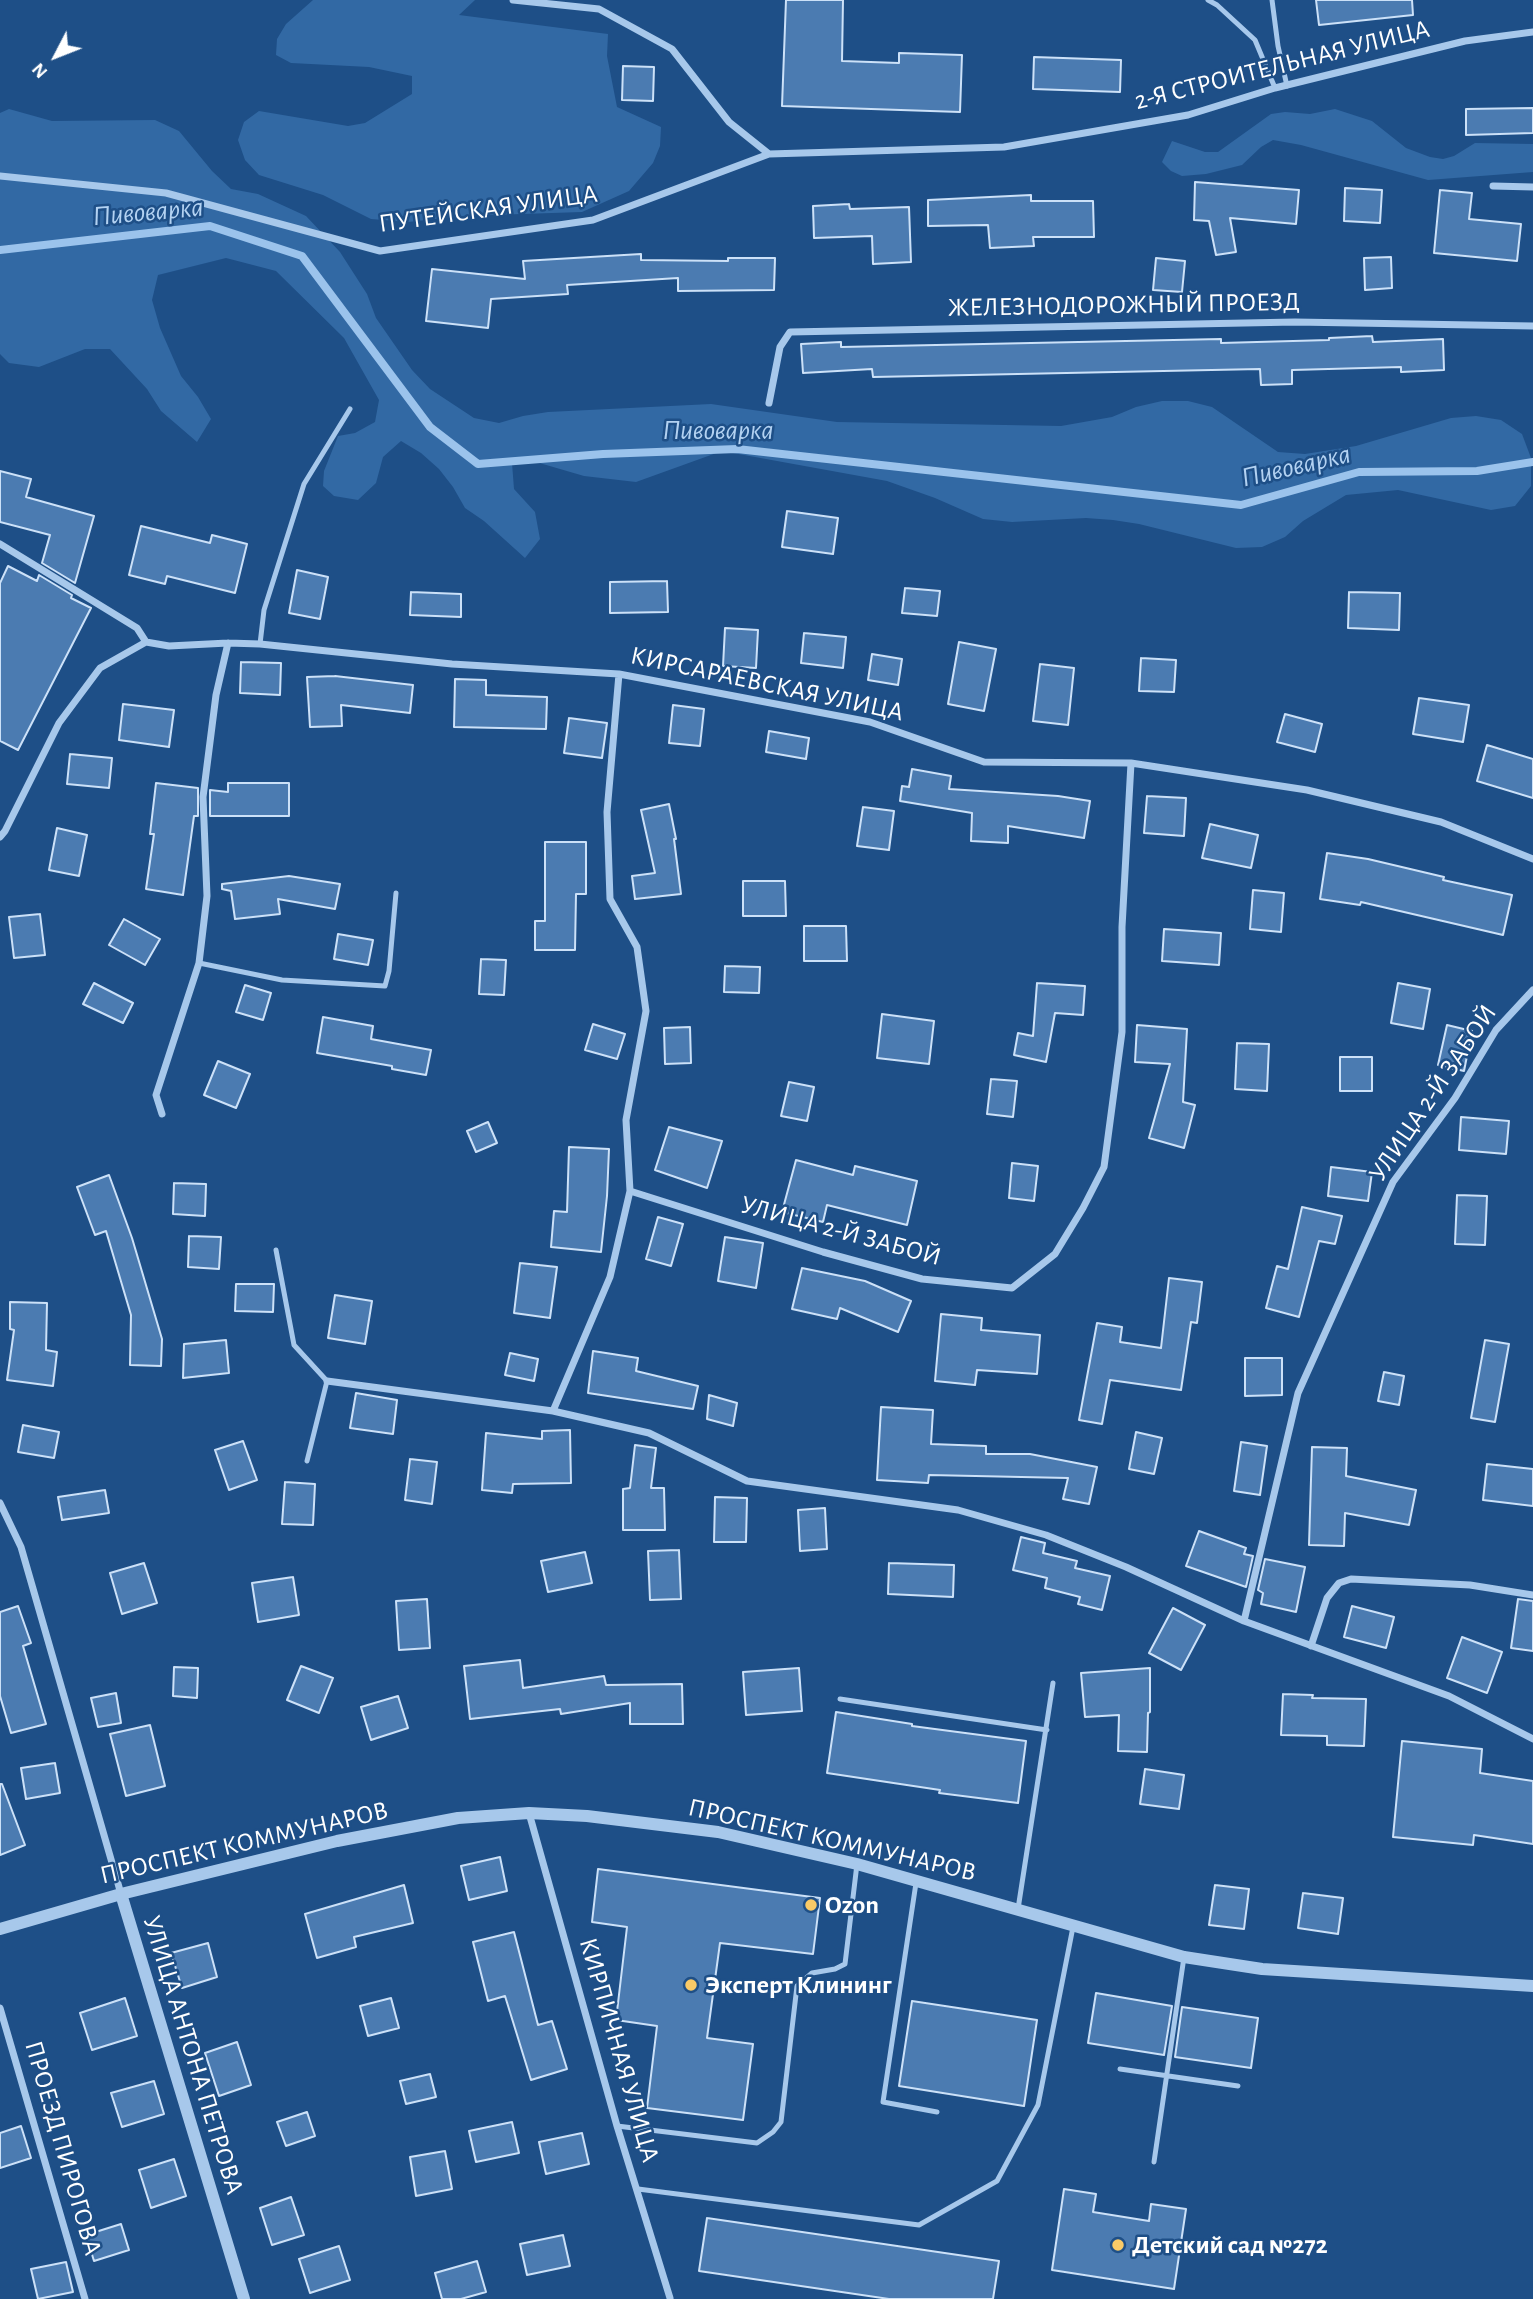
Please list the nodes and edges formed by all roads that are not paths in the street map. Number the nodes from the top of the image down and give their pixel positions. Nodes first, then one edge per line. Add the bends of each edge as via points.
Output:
1 (513, 0) edge
2 (1208, 0) edge
3 (1272, 0) edge
4 (1533, 32) edge
5 (1287, 86) junction
6 (1275, 88) junction
7 (769, 154) junction
8 (0, 176) edge
9 (1493, 186) dead end
10 (1533, 187) edge
11 (1533, 326) edge
12 (769, 402) dead end
13 (350, 409) dead end
14 (0, 544) edge
15 (146, 642) junction
16 (228, 643) junction
17 (260, 644) junction
18 (619, 674) junction
19 (1131, 763) junction
20 (0, 837) edge
21 (1533, 859) edge
22 (396, 893) dead end
23 (199, 963) junction
24 (1533, 990) edge
25 (162, 1114) dead end
26 (630, 1191) junction
27 (276, 1250) dead end
28 (327, 1381) junction
29 (553, 1411) junction
30 (307, 1461) dead end
31 (0, 1503) edge
32 (1533, 1595) edge
33 (1244, 1620) junction
34 (1311, 1646) junction
35 (1053, 1684) dead end
36 (840, 1699) dead end
37 (1047, 1730) junction
38 (1533, 1739) edge
39 (529, 1813) junction
40 (857, 1864) junction
41 (917, 1880) junction
42 (121, 1894) junction
43 (1018, 1909) junction
44 (1073, 1927) junction
45 (0, 1930) edge
46 (1184, 1957) junction
47 (1533, 1986) edge
48 (0, 2008) edge
49 (1120, 2069) dead end
50 (1167, 2075) junction
51 (1238, 2086) dead end
52 (937, 2112) dead end
53 (617, 2126) junction
54 (1154, 2162) dead end
55 (638, 2189) junction
56 (85, 2299) edge
57 (244, 2299) edge
58 (673, 2299) edge

1 - 7 street via 599,9 673,49 729,122
2 - 6 lane via 1255,40
3 - 5 lane
4 - 5 street, 2-Я СТРОИТЕЛЬНАЯ УЛИЦА via 1465,41
5 - 6 street, 2-Я СТРОИТЕЛЬНАЯ УЛИЦА
6 - 7 street, 2-Я СТРОИТЕЛЬНАЯ УЛИЦА via 1188,116 1004,147
7 - 8 street, ПУТЕЙСКАЯ УЛИЦА via 593,220 380,251 166,193
9 - 10 street
11 - 12 street, ЖЕЛЕЗНОДОРОЖНЫЙ ПРОЕЗД via 1295,322 790,332 780,347
13 - 17 lane via 304,484 264,610
14 - 15 street via 137,628
15 - 16 street, КИРСАРАЕВСКАЯ УЛИЦА via 169,646
15 - 20 street via 100,668 58,723
16 - 17 street, КИРСАРАЕВСКАЯ УЛИЦА
16 - 23 street via 216,695 203,797 207,896
17 - 18 street, КИРСАРАЕВСКАЯ УЛИЦА via 452,664
18 - 19 street, КИРСАРАЕВСКАЯ УЛИЦА via 870,722 984,762
18 - 26 street via 607,812 610,899 637,947 646,1011 626,1120
19 - 21 street, КИРСАРАЕВСКАЯ УЛИЦА via 1307,790 1441,822
19 - 26 street, УЛИЦА 2-Й ЗАБОЙ via 1122,1032 1104,1167 1055,1254 1012,1288 922,1279
22 - 23 lane via 385,986 282,980
23 - 25 street via 156,1095
24 - 33 street, УЛИЦА 2-Й ЗАБОЙ via 1496,1030 1455,1098 1393,1182 1298,1393
26 - 29 street via 610,1278
27 - 28 lane via 294,1345
28 - 29 street
28 - 30 lane
29 - 33 street via 649,1433 747,1481 958,1510 1046,1535
31 - 42 street, УЛИЦА АНТОНА ПЕТРОВА via 21,1547
32 - 34 street via 1470,1585 1351,1579 1339,1583 1328,1598
33 - 34 street
34 - 38 street via 1449,1696
35 - 37 lane
36 - 37 lane
37 - 43 lane
39 - 40 street, ПРОСПЕКТ КОММУНАРОВ via 718,1832
39 - 42 street, ПРОСПЕКТ КОММУНАРОВ via 458,1818 337,1841
39 - 53 street, КИРПИЧНАЯ УЛИЦА
40 - 41 street, ПРОСПЕКТ КОММУНАРОВ
40 - 53 lane via 845,1964 812,1972 797,1986 781,2122 773,2132 757,2143
41 - 43 street, ПРОСПЕКТ КОММУНАРОВ
41 - 52 lane via 883,2102
42 - 45 street, ПРОСПЕКТ КОММУНАРОВ
42 - 57 street, УЛИЦА АНТОНА ПЕТРОВА
43 - 44 street, ПРОСПЕКТ КОММУНАРОВ
44 - 46 street, ПРОСПЕКТ КОММУНАРОВ
44 - 55 lane via 1038,2105 997,2181 919,2225
46 - 47 street, ПРОСПЕКТ КОММУНАРОВ via 1262,1969
46 - 50 lane
48 - 56 street, ПРОЕЗД ПИРОГОВА
49 - 50 lane
50 - 51 lane
50 - 54 lane
53 - 55 street, КИРПИЧНАЯ УЛИЦА
55 - 58 street, КИРПИЧНАЯ УЛИЦА

